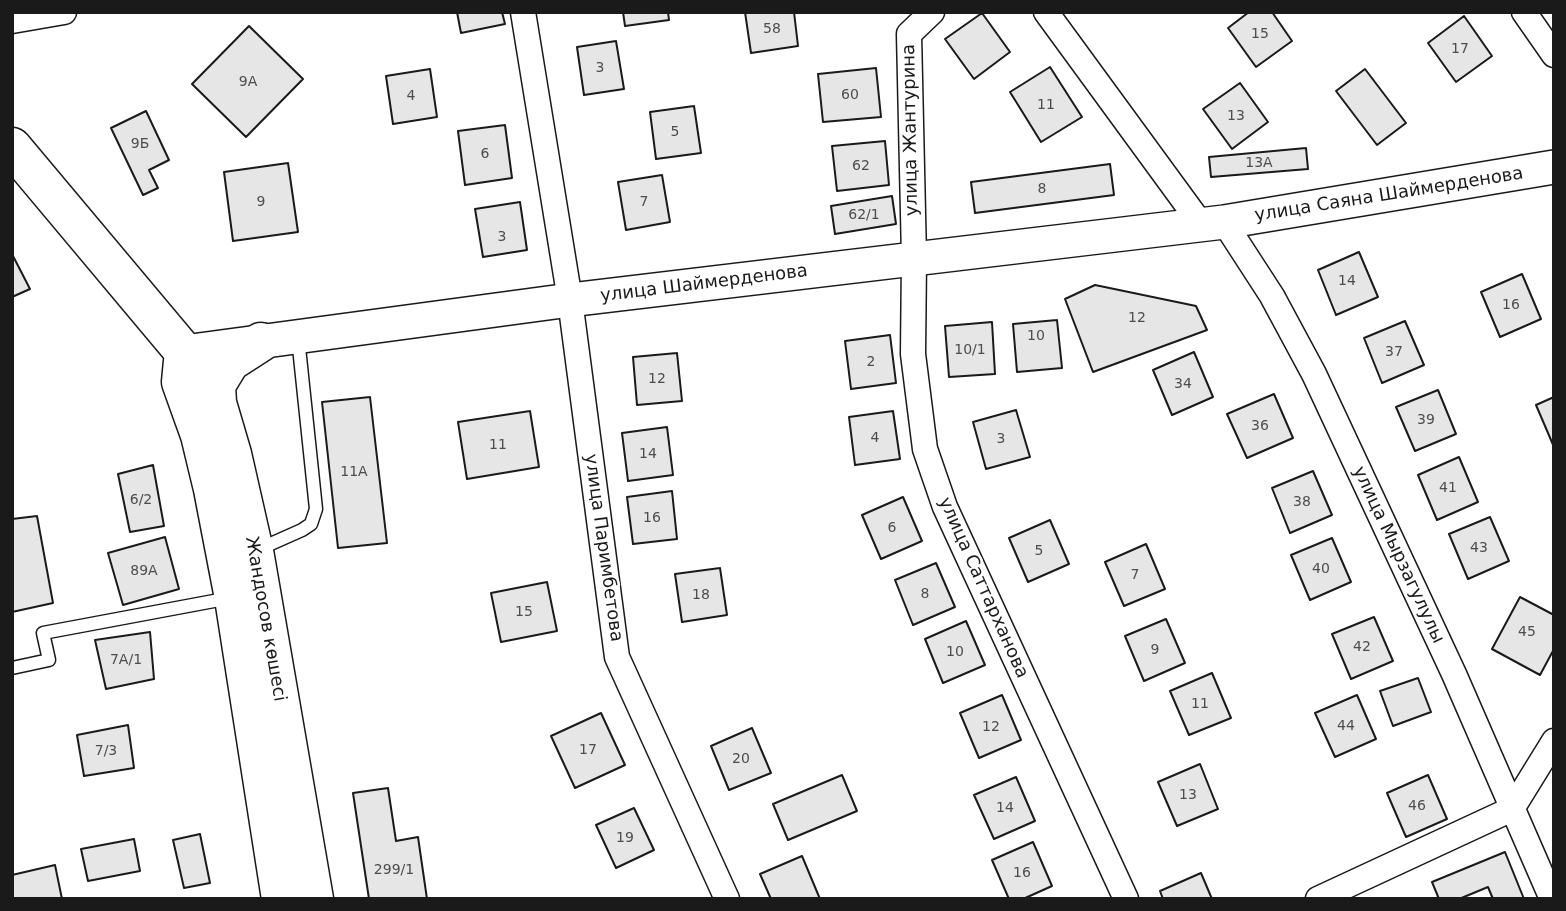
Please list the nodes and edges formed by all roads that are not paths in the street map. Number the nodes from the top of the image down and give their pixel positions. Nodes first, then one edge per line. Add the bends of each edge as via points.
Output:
1 (64, 12) edge
2 (523, 12) edge
3 (932, 12) edge
4 (1046, 12) edge
5 (1524, 12) edge
6 (12, 21) edge
7 (1554, 55) edge
8 (16, 158) edge
9 (1554, 167) edge
10 (1212, 223) junction
11 (914, 258) junction
12 (570, 300) junction
13 (280, 339) junction
14 (184, 352) junction
15 (217, 403) junction
16 (254, 551) junction
17 (234, 597) junction
18 (12, 668) edge
19 (1554, 741) edge
20 (1512, 809) junction
21 (281, 899) edge
22 (314, 899) edge
23 (727, 899) edge
24 (1126, 899) edge
25 (1318, 899) edge
26 (1552, 899) edge

1 - 6 street
2 - 12 street, улица Паримбетова
3 - 11 street, улица Жантурина via 909,34
4 - 10 street, улица Мырзагулулы
5 - 7 street
8 - 14 main road, Жандосов көшесі
9 - 10 street, улица Саяна Шаймерденова
10 - 11 street, улица Шаймерденова
10 - 20 street, улица Мырзагулулы via 1272,296 1314,374
11 - 12 street, улица Шаймерденова
11 - 24 street, улица Саттарханова via 914,354 925,449 945,507
12 - 13 street, улица Шаймерденова
12 - 23 street, улица Паримбетова via 617,657
13 - 14 street, улица Шаймерденова
13 - 15 main road via 230,362 216,385
13 - 16 lane via 316,509 311,524
14 - 15 main road, Жандосов көшесі via 203,370
14 - 17 main road, Жандосов көшесі via 181,383 200,435
15 - 16 main road, Жандосов көшесі
16 - 22 main road, Жандосов көшесі
17 - 18 lane via 43,633 48,660
17 - 21 main road, Жандосов көшесі
19 - 20 street
20 - 25 street
20 - 26 street, улица Мырзагулулы

